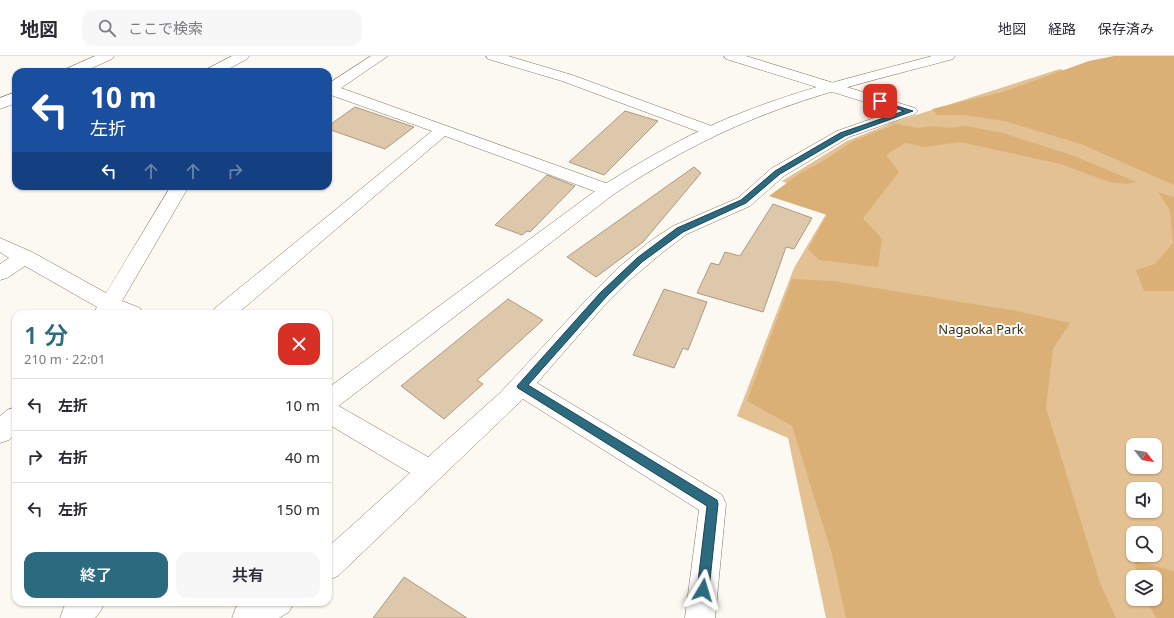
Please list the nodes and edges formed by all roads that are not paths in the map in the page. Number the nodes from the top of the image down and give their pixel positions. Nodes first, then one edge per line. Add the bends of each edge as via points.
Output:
1 (107, 56) edge
2 (242, 56) edge
3 (381, 56) edge
4 (493, 56) edge
5 (731, 56) edge
6 (948, 56) edge
7 (80, 68) edge
8 (220, 68) edge
9 (332, 87) edge
10 (834, 88) junction
11 (332, 90) edge
12 (12, 99) edge
13 (0, 104) edge
14 (0, 108) edge
15 (12, 112) edge
16 (443, 130) junction
17 (711, 131) junction
18 (178, 190) edge
19 (608, 190) junction
20 (0, 244) edge
21 (25, 256) junction
22 (0, 273) edge
23 (106, 309) edge
24 (227, 310) edge
25 (522, 386) junction
26 (332, 398) edge
27 (332, 414) edge
28 (12, 421) edge
29 (0, 432) edge
30 (430, 471) junction
31 (332, 562) edge
32 (86, 606) edge
33 (271, 606) edge
34 (74, 618) edge
35 (247, 618) edge
36 (700, 618) edge

1 - 7 street
2 - 8 street
3 - 9 street
4 - 17 street via 567,78
5 - 10 street
6 - 10 street
10 - 17 street via 772,106
10 - 25 street via 910,111 843,134 778,172 744,202 680,230 668,238 634,265 601,297
11 - 16 street
12 - 13 street
14 - 15 street
16 - 19 street
16 - 24 street
17 - 19 street via 652,162
18 - 23 street
19 - 26 street
20 - 21 street
21 - 22 street
21 - 23 street
25 - 30 street
25 - 36 street via 713,504
27 - 30 street
28 - 29 street
30 - 31 street
32 - 34 street
33 - 35 street

